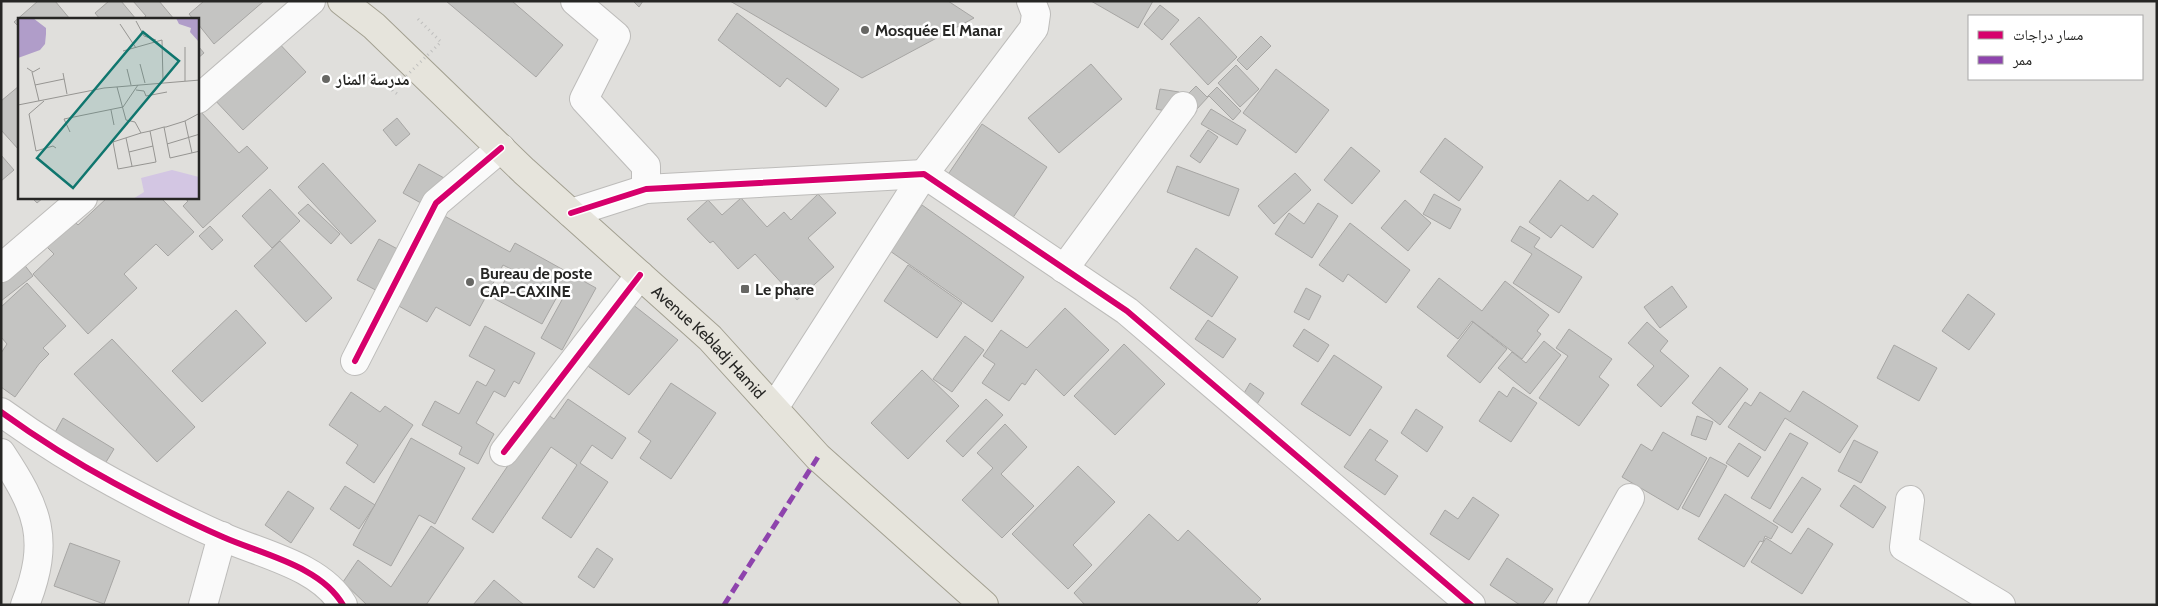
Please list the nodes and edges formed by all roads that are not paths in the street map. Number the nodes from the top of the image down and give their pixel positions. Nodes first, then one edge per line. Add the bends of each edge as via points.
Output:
1 (311, 1) edge
2 (342, 1) edge
3 (574, 1) edge
4 (1031, 1) edge
5 (199, 98) edge
6 (1184, 106) dead end
7 (501, 148) junction
8 (924, 174) junction
9 (646, 189) junction
10 (82, 199) edge
11 (571, 213) junction
12 (1, 268) edge
13 (1064, 269) junction
14 (640, 275) junction
15 (355, 361) dead end
16 (774, 408) junction
17 (1, 412) edge
18 (504, 452) dead end
19 (1, 453) edge
20 (1630, 498) dead end
21 (1910, 500) dead end
22 (222, 536) junction
23 (25, 605) edge
24 (203, 605) edge
25 (343, 605) edge
26 (984, 605) edge
27 (1470, 605) edge
28 (1571, 605) edge
29 (2002, 605) edge

1 - 5 street
2 - 7 main road, Avenue Kebladj Hamid via 374,26
3 - 9 street via 616,36 584,99 646,166
4 - 8 street via 1036,14 1034,28
6 - 13 street
7 - 11 main road, Avenue Kebladj Hamid
7 - 15 street via 436,203
8 - 9 street
8 - 13 street
8 - 16 street
9 - 11 street
10 - 12 street
11 - 14 main road, Avenue Kebladj Hamid
13 - 27 street via 1127,311
14 - 16 main road, Avenue Kebladj Hamid via 710,338
14 - 18 street
16 - 26 main road, Avenue Kebladj Hamid via 818,457
17 - 22 street via 114,483
19 - 23 street via 32,505 39,531 39,558
20 - 28 street
21 - 29 street via 1904,547
22 - 24 street
22 - 25 street via 307,571 331,589

